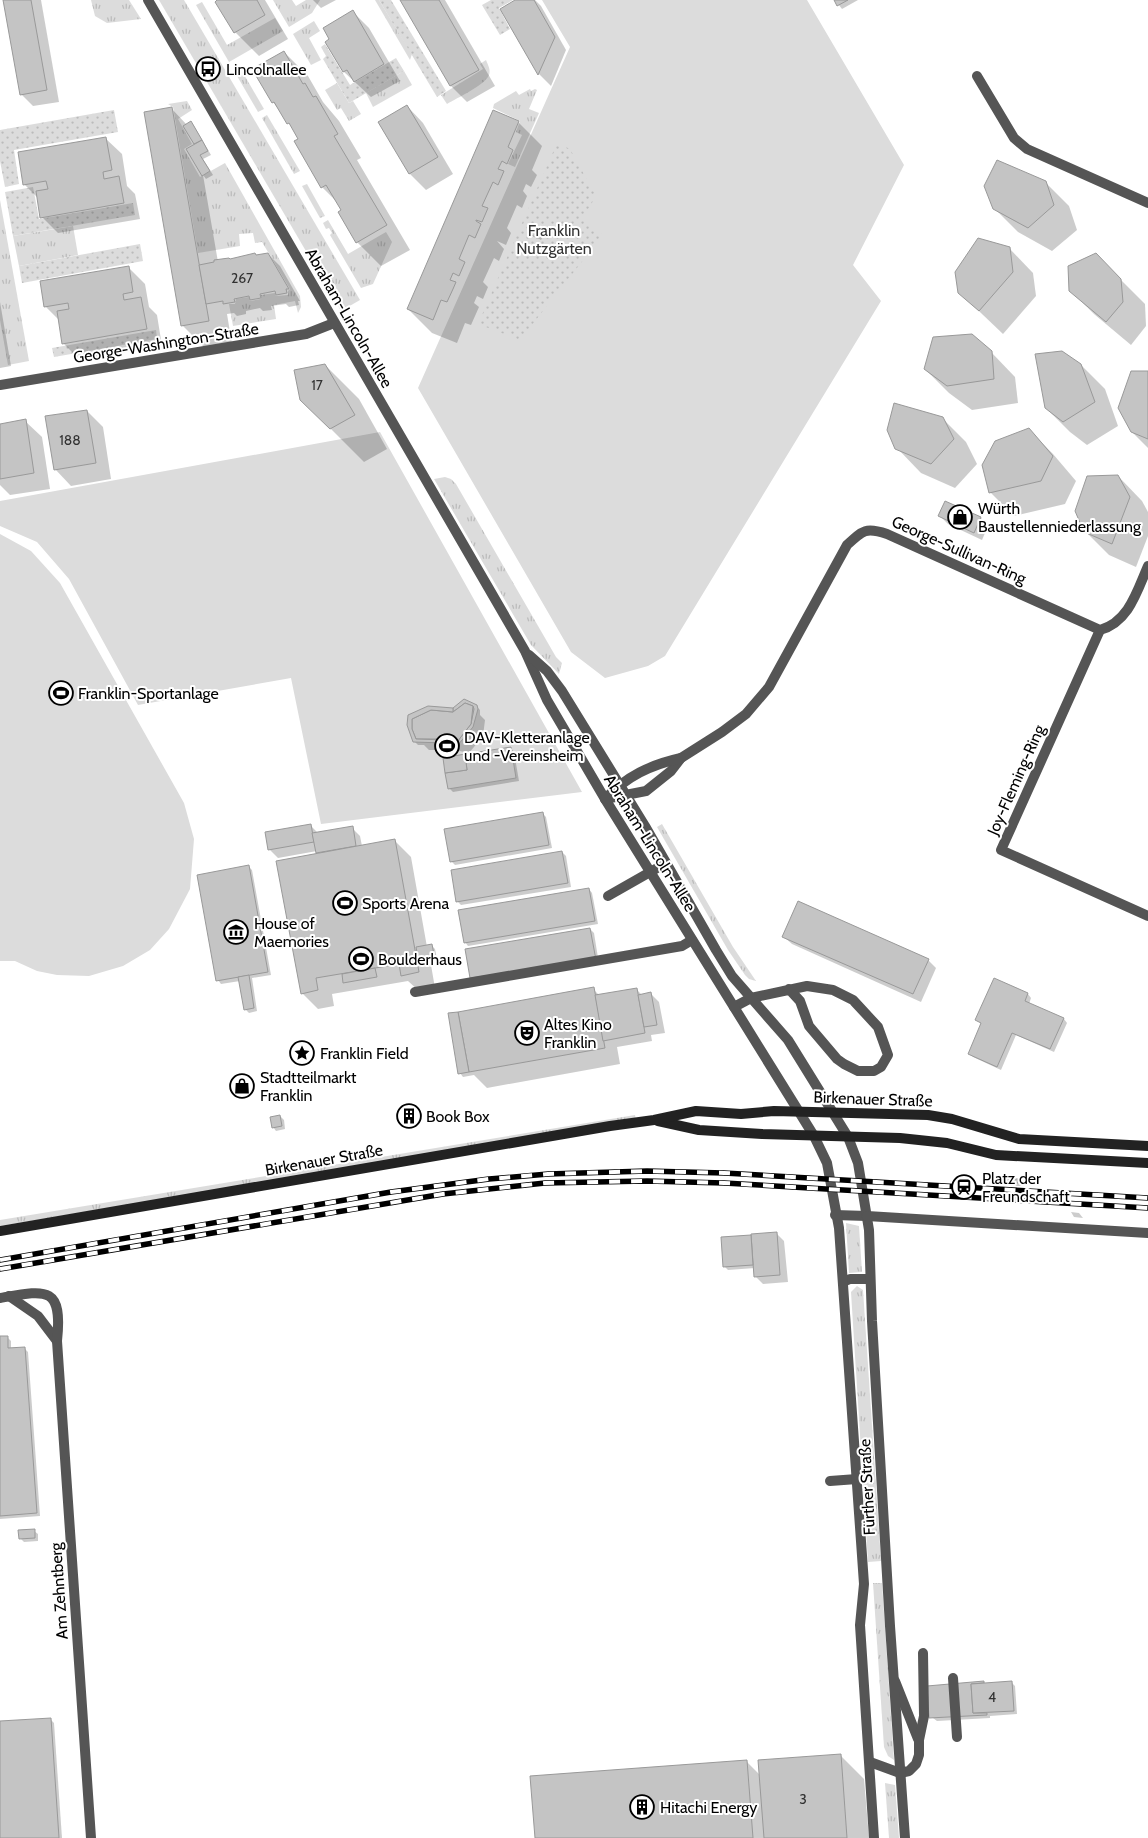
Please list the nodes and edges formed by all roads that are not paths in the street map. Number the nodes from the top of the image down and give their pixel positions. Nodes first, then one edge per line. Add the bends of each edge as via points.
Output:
1 (148, 0) edge
2 (977, 76) dead end
3 (1148, 203) edge
4 (334, 322) junction
5 (0, 385) edge
6 (1148, 566) edge
7 (1145, 580) edge
8 (1100, 630) junction
9 (524, 651) junction
10 (681, 758) junction
11 (618, 785) junction
12 (626, 796) junction
13 (605, 799) junction
14 (666, 862) junction
15 (650, 872) junction
16 (608, 896) dead end
17 (1148, 916) edge
18 (692, 940) junction
19 (789, 989) junction
20 (415, 992) dead end
21 (751, 998) junction
22 (734, 1007) junction
23 (798, 1111) junction
24 (833, 1112) junction
25 (654, 1120) junction
26 (814, 1136) junction
27 (848, 1137) junction
28 (1148, 1146) edge
29 (1148, 1163) edge
30 (835, 1215) junction
31 (867, 1216) junction
32 (0, 1231) edge
33 (1148, 1233) edge
34 (870, 1279) junction
35 (843, 1282) junction
36 (4, 1297) edge
37 (57, 1341) junction
38 (857, 1479) junction
39 (830, 1481) dead end
40 (923, 1653) dead end
41 (894, 1676) junction
42 (953, 1678) dead end
43 (957, 1737) dead end
44 (919, 1740) junction
45 (870, 1762) junction
46 (900, 1773) junction
47 (91, 1838) edge
48 (874, 1838) edge
49 (905, 1838) edge

1 - 4 street, Abraham-Lincoln-Allee
2 - 3 street via 1014,138 1027,149
4 - 5 street, George-Washington-Straße via 306,334
4 - 9 street, Abraham-Lincoln-Allee
6 - 7 street
7 - 8 street via 1120,620
8 - 10 street, George-Sullivan-Ring via 887,534 872,529 861,532 847,545 769,688 746,714
8 - 17 street, Joy-Fleming-Ring via 1000,850
9 - 11 street, Abraham-Lincoln-Allee via 562,691
9 - 13 street, Abraham-Lincoln-Allee via 547,700
10 - 11 street, George-Sullivan-Ring via 664,762
10 - 12 street, George-Sullivan-Ring via 671,771 646,790
11 - 12 street, Abraham-Lincoln-Allee
11 - 13 street, George-Sullivan-Ring
12 - 13 street, George-Sullivan-Ring
12 - 14 street, Abraham-Lincoln-Allee
13 - 15 street, Abraham-Lincoln-Allee
14 - 15 street
14 - 21 street, Abraham-Lincoln-Allee via 732,976
15 - 16 street
15 - 18 street, Abraham-Lincoln-Allee
18 - 20 street via 682,946
18 - 22 street, Abraham-Lincoln-Allee
19 - 19 street via 800,1001 809,1026 836,1059 858,1072 881,1067 888,1055 878,1027 854,1000 834,990 807,986
19 - 21 street
21 - 22 street
21 - 24 street, Abraham-Lincoln-Allee via 788,1040
22 - 23 street, Abraham-Lincoln-Allee
23 - 24 street, Birkenauer Straße
23 - 25 street, Birkenauer Straße via 741,1114 696,1110
23 - 26 street, Fürther Straße
24 - 27 street, Fürther Straße
24 - 28 street, Birkenauer Straße via 928,1115 1019,1139
25 - 26 street, Birkenauer Straße via 700,1130
25 - 32 street, Birkenauer Straße
26 - 27 street, Birkenauer Straße
26 - 30 street, Fürther Straße via 827,1163
27 - 29 street via 900,1138 996,1155
27 - 31 street, Fürther Straße via 862,1181
30 - 31 street
30 - 35 street, Fürther Straße
31 - 33 street
31 - 34 street, Fürther Straße
34 - 35 street
34 - 41 street, Fürther Straße
35 - 38 street, Fürther Straße
36 - 37 street, Am Zehntberg via 38,1316
36 - 37 street, Am Zehntberg via 43,1293 53,1299 60,1319
37 - 47 street, Am Zehntberg
38 - 39 street
38 - 45 street, Fürther Straße via 864,1584 860,1625
40 - 44 street via 924,1716
41 - 44 street
41 - 46 street, Fürther Straße
42 - 43 street
44 - 46 street via 920,1756 916,1764
45 - 46 street
45 - 48 street
46 - 49 street, Fürther Straße

